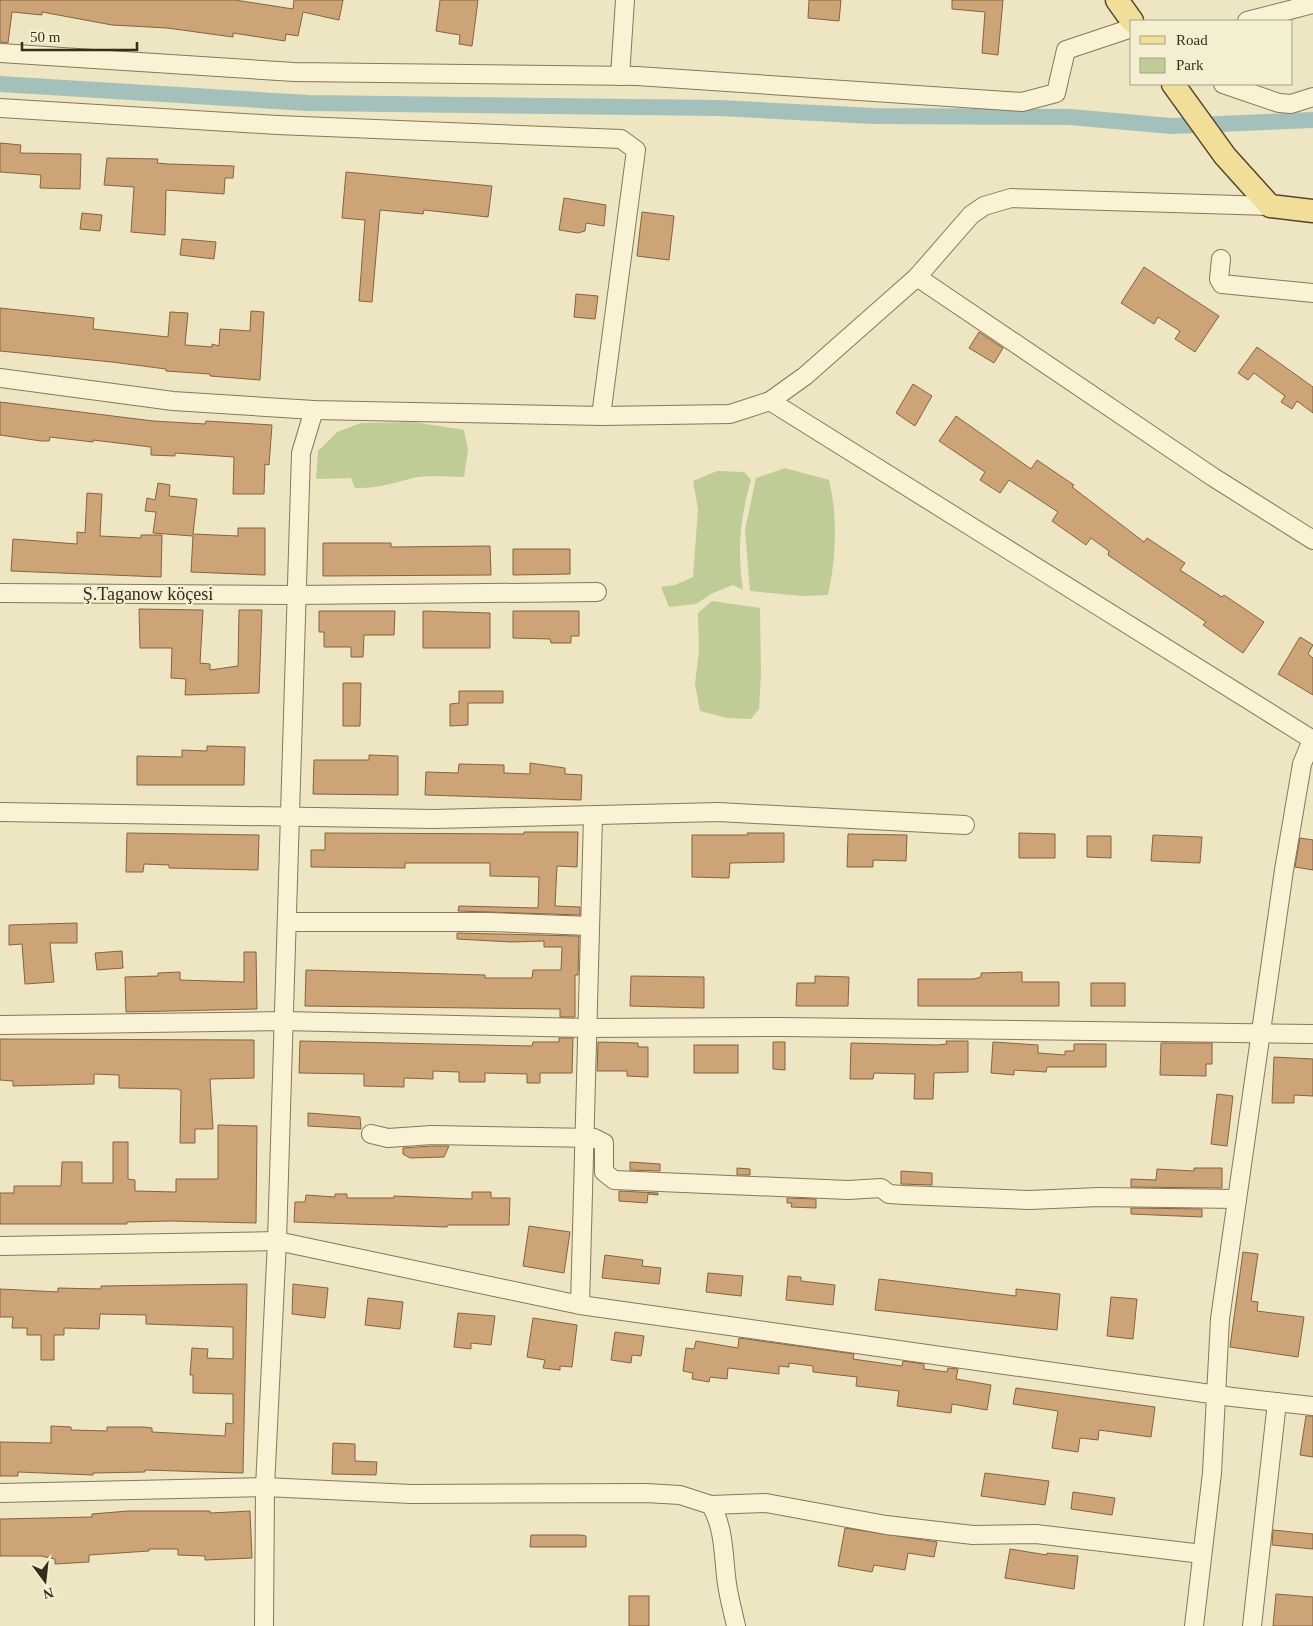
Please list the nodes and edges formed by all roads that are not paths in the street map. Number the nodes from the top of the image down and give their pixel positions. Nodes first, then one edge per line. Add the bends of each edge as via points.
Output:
1 (625, 0) edge
2 (1313, 4) edge
3 (1251, 20) edge
4 (1130, 29) edge
5 (0, 53) edge
6 (620, 76) junction
7 (1174, 85) edge
8 (1227, 85) edge
9 (1313, 97) edge
10 (0, 108) edge
11 (1270, 206) junction
12 (1313, 211) edge
13 (1221, 259) dead end
14 (917, 277) junction
15 (1313, 293) edge
16 (0, 378) edge
17 (770, 401) junction
18 (314, 410) junction
19 (601, 416) junction
20 (1313, 540) edge
21 (597, 592) dead end
22 (0, 593) edge
23 (296, 595) junction
24 (1313, 740) edge
25 (0, 812) edge
26 (290, 816) junction
27 (593, 816) junction
28 (965, 826) dead end
29 (287, 922) junction
30 (590, 926) junction
31 (284, 1021) junction
32 (0, 1025) edge
33 (587, 1028) junction
34 (1261, 1032) junction
35 (1313, 1034) edge
36 (371, 1134) dead end
37 (584, 1138) junction
38 (1237, 1199) junction
39 (276, 1241) junction
40 (0, 1246) edge
41 (580, 1305) junction
42 (1216, 1395) junction
43 (1277, 1402) junction
44 (1313, 1406) edge
45 (265, 1487) junction
46 (0, 1493) edge
47 (711, 1505) junction
48 (1202, 1554) junction
49 (264, 1626) edge
50 (736, 1626) edge
51 (1194, 1626) edge
52 (1252, 1626) edge

1 - 6 street
2 - 3 street
4 - 6 street via 1066,50 1056,93 1022,102
5 - 6 street via 294,72
7 - 11 main road via 1225,156
8 - 9 street via 1279,103 1291,104
10 - 19 street via 278,125 621,139 636,150
11 - 12 main road
11 - 14 street via 1011,198 984,206 971,215
13 - 15 street via 1219,279 1222,284
14 - 17 street via 806,376
14 - 20 street
16 - 18 street via 173,401
17 - 19 street via 730,414
17 - 24 street
18 - 19 street
18 - 23 street via 301,453
21 - 23 street, Ş.Taganow köçesi
22 - 23 street, Ş.Taganow köçesi
23 - 26 street
24 - 34 street via 1302,764
25 - 26 street
26 - 27 street via 434,819
26 - 29 street
27 - 28 street via 718,812
27 - 30 street
29 - 30 street via 490,922
29 - 31 street
30 - 33 street
31 - 32 street
31 - 33 street
31 - 39 street
33 - 34 street
33 - 37 street
34 - 35 street
34 - 38 street
36 - 37 street via 388,1138 432,1135
37 - 38 street via 604,1143 604,1172 614,1180 848,1190 881,1188 889,1194 1030,1200 1099,1197
37 - 41 street
38 - 42 street via 1220,1319
39 - 40 street
39 - 41 street
39 - 45 street
41 - 42 street
42 - 43 street
42 - 48 street via 1212,1473
43 - 44 street
43 - 52 street
45 - 46 street
45 - 47 street via 412,1494 646,1493 680,1495
45 - 49 street
47 - 48 street via 766,1503 886,1525 972,1534 1036,1534
47 - 50 street via 723,1534 727,1583
48 - 51 street

